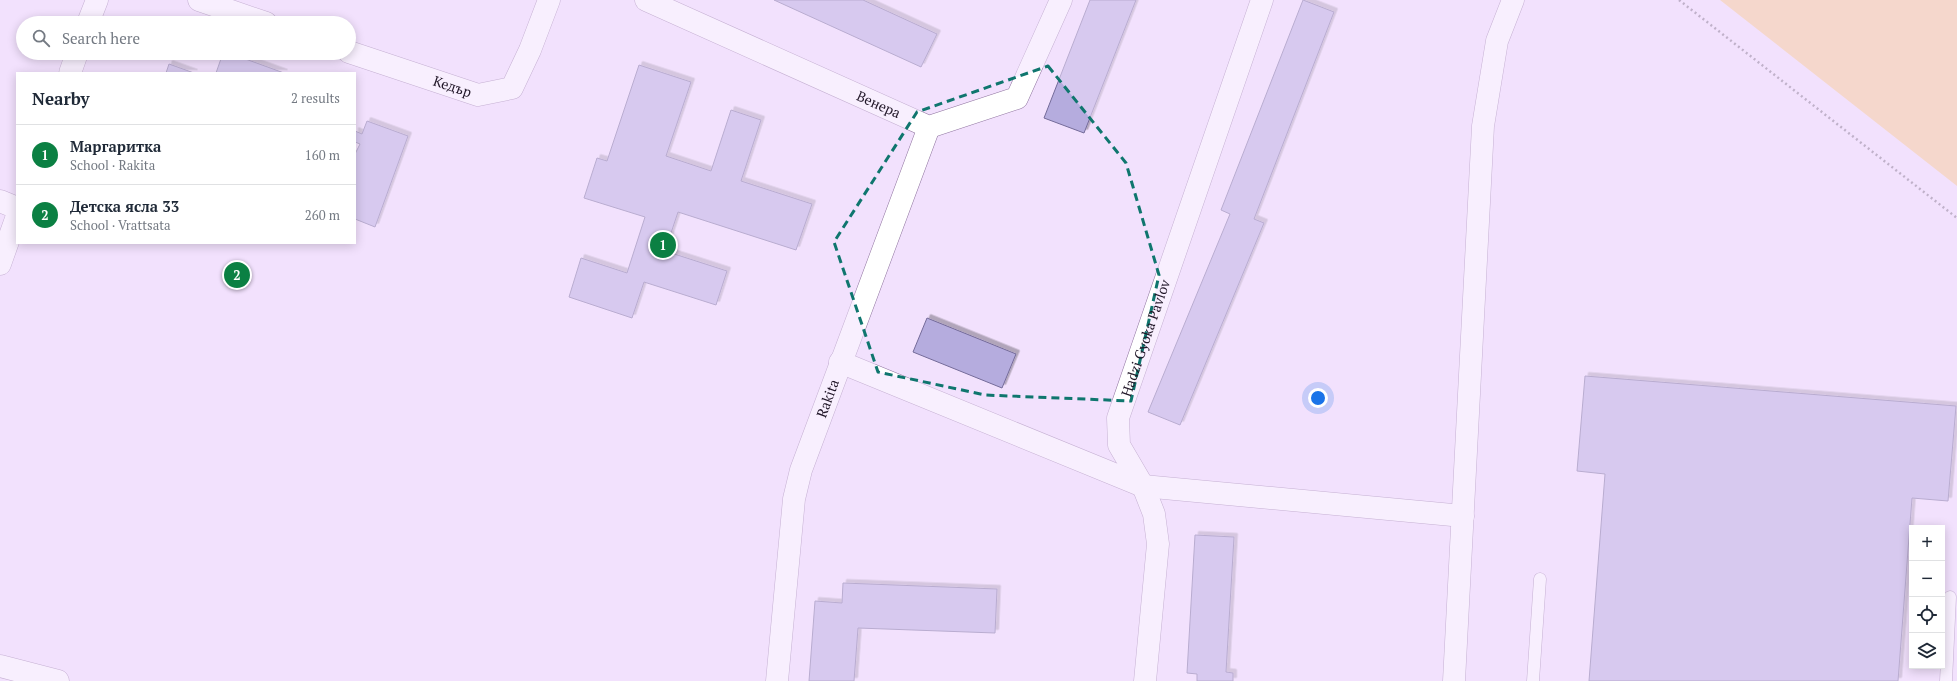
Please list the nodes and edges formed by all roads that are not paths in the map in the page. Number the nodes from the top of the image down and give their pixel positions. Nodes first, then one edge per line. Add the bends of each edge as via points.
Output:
1 (97, 0) edge
2 (199, 0) edge
3 (548, 0) edge
4 (646, 0) edge
5 (1061, 0) edge
6 (1262, 0) edge
7 (1513, 0) edge
8 (91, 16) edge
9 (246, 16) edge
10 (356, 54) edge
11 (75, 60) edge
12 (70, 72) edge
13 (929, 127) junction
14 (0, 201) edge
15 (16, 208) edge
16 (16, 219) edge
17 (0, 264) edge
18 (840, 362) junction
19 (1143, 486) junction
20 (1463, 516) junction
21 (1540, 579) dead end
22 (1950, 597) dead end
23 (0, 666) edge
24 (58, 681) edge
25 (776, 681) edge
26 (1144, 681) edge
27 (1454, 681) edge
28 (1533, 681) edge
29 (1946, 681) edge

1 - 8 street
2 - 9 street
3 - 10 street, Кедър via 530,50 512,88 478,95
4 - 13 street, Венера
5 - 13 street via 1017,98
6 - 19 street, Hadzi Gyoka Pavlov via 1118,418 1119,445
7 - 20 street via 1497,41 1483,126
11 - 12 street
13 - 18 street, Rakita
14 - 15 street
16 - 17 street
18 - 19 street
18 - 25 street, Rakita via 801,470 794,499
19 - 20 street
19 - 26 street, Hadzi Gyoka Pavlov via 1154,514 1158,544
20 - 27 street
21 - 28 lane
22 - 29 lane
23 - 24 street

